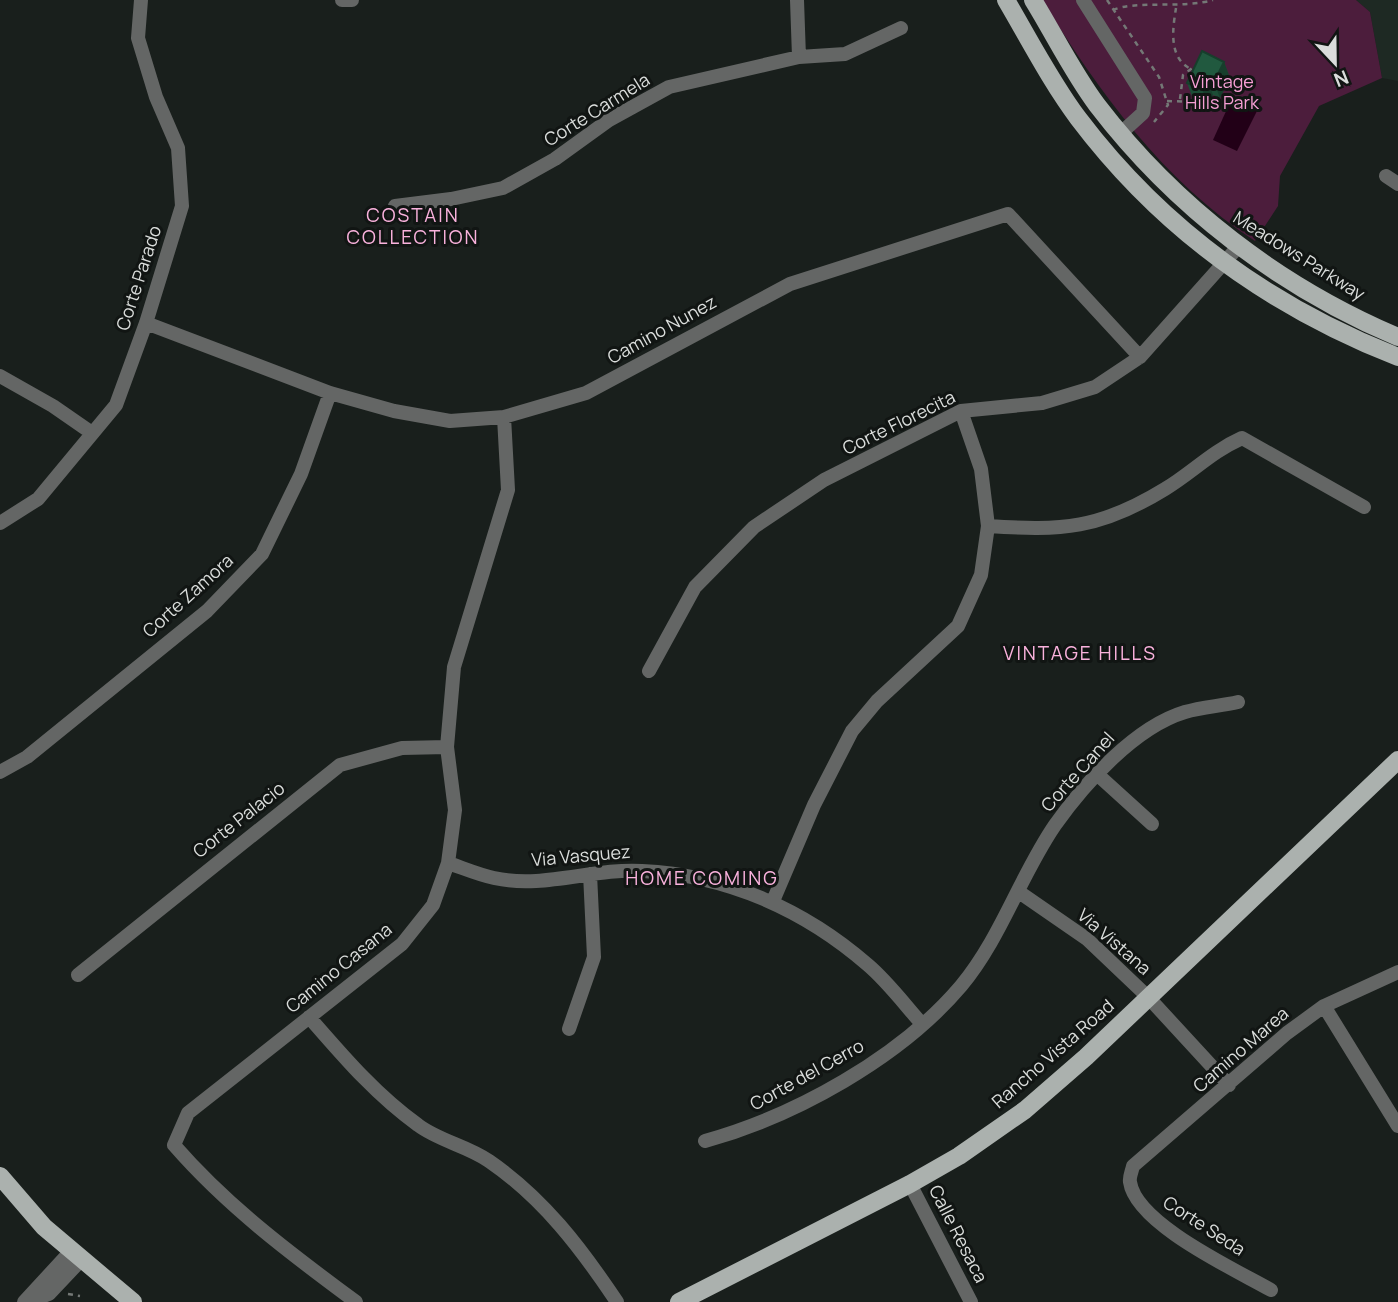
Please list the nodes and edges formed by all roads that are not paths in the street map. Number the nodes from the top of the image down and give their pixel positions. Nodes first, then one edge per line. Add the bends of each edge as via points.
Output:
1 (141, 0) edge
2 (342, 0) edge
3 (352, 0) edge
4 (797, 0) edge
5 (1006, 0) edge
6 (1033, 0) edge
7 (1083, 0) edge
8 (901, 28) dead end
9 (799, 57) junction
10 (1121, 133) junction
11 (395, 206) dead end
12 (1238, 247) junction
13 (1225, 265) junction
14 (146, 323) junction
15 (1398, 337) edge
16 (1140, 357) junction
17 (1398, 357) edge
18 (0, 376) edge
19 (330, 393) junction
20 (961, 411) junction
21 (504, 417) junction
22 (92, 433) junction
23 (1364, 507) dead end
24 (0, 523) edge
25 (988, 526) junction
26 (649, 671) dead end
27 (1238, 702) dead end
28 (446, 747) junction
29 (1398, 760) edge
30 (0, 772) edge
31 (1098, 775) junction
32 (1152, 824) dead end
33 (449, 863) junction
34 (590, 874) junction
35 (1019, 892) junction
36 (773, 901) junction
37 (1398, 972) edge
38 (78, 975) dead end
39 (1148, 997) junction
40 (1324, 1006) junction
41 (309, 1017) junction
42 (922, 1024) junction
43 (569, 1029) dead end
44 (1229, 1085) junction
45 (1398, 1126) edge
46 (705, 1141) dead end
47 (0, 1176) edge
48 (1130, 1181) joint
49 (910, 1184) junction
50 (77, 1255) junction
51 (1270, 1290) dead end
52 (965, 1300) edge
53 (25, 1302) edge
54 (133, 1302) edge
55 (356, 1302) edge
56 (617, 1302) edge
57 (679, 1302) edge

1 - 14 street, Corte Parado via 138,38 177,148 182,206
2 - 3 street
4 - 9 street
5 - 13 main road via 1098,144 1177,226
6 - 10 main road, Meadows Parkway via 1095,103
7 - 10 street via 1145,99 1143,113
8 - 9 street, Corte Carmela via 845,54
9 - 11 street, Corte Carmela via 669,87 503,188
10 - 12 main road, Meadows Parkway via 1193,209
12 - 13 street, Corte Florecita
12 - 15 main road, Meadows Parkway via 1317,296
13 - 16 street, Corte Florecita
13 - 17 main road via 1296,310
14 - 19 street, Camino Nunez
14 - 22 street, Corte Parado via 116,405
16 - 20 street, Corte Florecita via 1095,387 1042,403
16 - 21 street, Camino Nunez via 1008,214 790,284 586,393
18 - 22 street
19 - 21 street, Camino Nunez via 450,421
19 - 30 street, Corte Zamora via 301,474 262,554 207,611 27,757
20 - 25 street via 981,469
20 - 26 street, Corte Florecita via 824,481 754,527 695,587
21 - 28 street, Camino Casana via 509,490 454,667
22 - 24 street, Corte Parado via 38,499
23 - 25 street via 1242,438 1215,450 1167,488 1110,519 1051,530
25 - 36 street via 981,575 958,625 877,701 852,731
27 - 31 street, Corte Canel via 1184,713 1136,736
28 - 33 street, Camino Casana via 455,810
28 - 38 street, Corte Palacio via 402,748 340,765
29 - 39 main road, Rancho Vista Road
31 - 32 street
31 - 35 street, Corte Canel via 1055,825
33 - 34 street, Via Vasquez via 494,879 544,881
33 - 41 street, Camino Casana via 433,905 402,944
34 - 36 street, Via Vasquez via 641,871 698,878
34 - 43 street via 594,957
35 - 39 street, Via Vistana via 1087,939
35 - 42 street, Corte del Cerro via 961,985
36 - 42 street, Via Vasquez via 820,927 871,967
37 - 40 street, Camino Marea
39 - 44 street, Via Vistana
39 - 49 main road, Rancho Vista Road via 1025,1110
40 - 44 street, Camino Marea via 1287,1032
40 - 45 street
41 - 55 street, Camino Casana via 188,1113 174,1144 210,1185
41 - 56 street via 364,1079 420,1127 487,1159 524,1188 559,1223
42 - 46 street, Corte del Cerro via 861,1070 754,1127
44 - 48 street, Camino Marea via 1133,1166
47 - 50 main road via 44,1227
48 - 51 street, Corte Seda via 1147,1212 1178,1236
49 - 52 street, Calle Resaca
49 - 57 main road, Rancho Vista Road
50 - 53 street
50 - 54 main road

